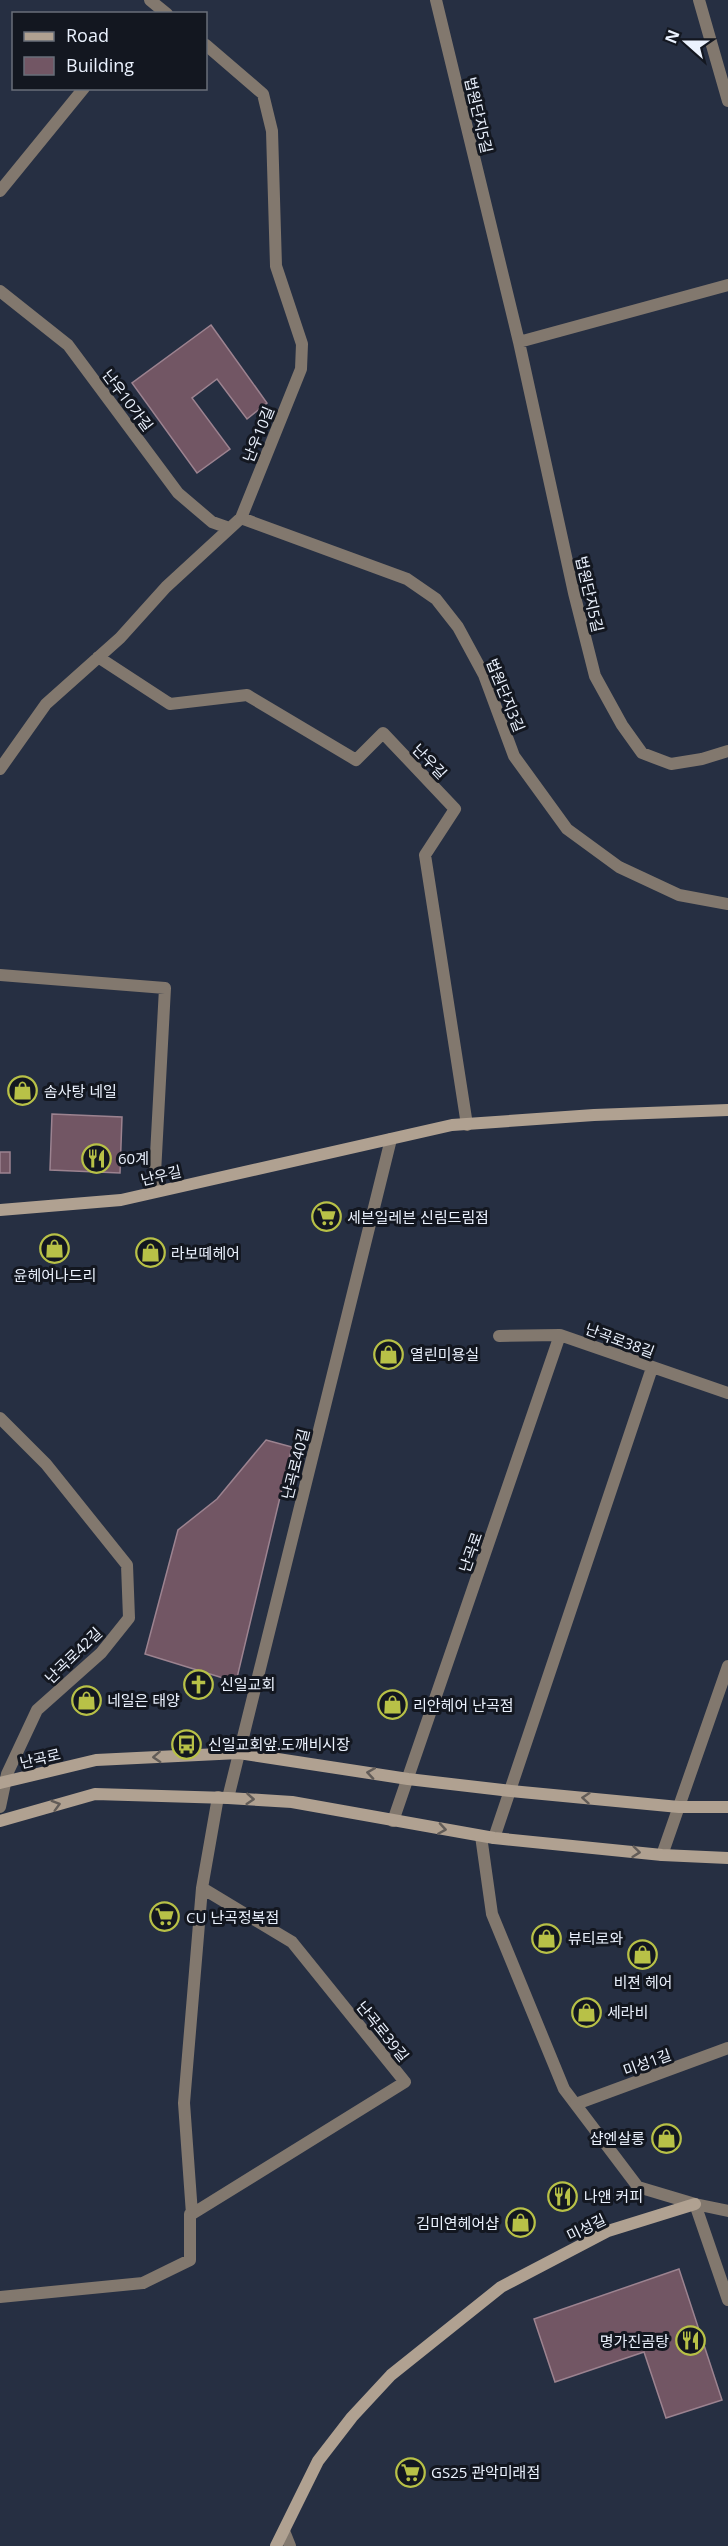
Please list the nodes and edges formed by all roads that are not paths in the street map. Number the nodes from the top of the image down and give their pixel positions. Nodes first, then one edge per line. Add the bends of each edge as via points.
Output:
1 (436, 0) edge
2 (699, 0) edge
3 (207, 46) edge
4 (82, 90) edge
5 (728, 101) edge
6 (0, 191) edge
7 (728, 285) edge
8 (0, 291) edge
9 (519, 342) junction
10 (241, 518) junction
11 (230, 528) junction
12 (98, 657) junction
13 (728, 751) edge
14 (0, 769) edge
15 (728, 904) edge
16 (0, 975) edge
17 (728, 1110) edge
18 (466, 1125) junction
19 (391, 1138) junction
20 (154, 1192) junction
21 (0, 1210) edge
22 (560, 1335) junction
23 (499, 1336) dead end
24 (652, 1368) junction
25 (728, 1393) edge
26 (0, 1418) edge
27 (728, 1666) edge
28 (239, 1753) junction
29 (408, 1779) junction
30 (3, 1783) edge
31 (511, 1791) junction
32 (223, 1798) junction
33 (679, 1807) junction
34 (728, 1807) edge
35 (0, 1808) edge
36 (0, 1821) edge
37 (393, 1821) junction
38 (482, 1836) junction
39 (495, 1838) junction
40 (662, 1855) junction
41 (728, 1858) edge
42 (202, 1888) junction
43 (728, 2048) edge
44 (576, 2104) junction
45 (695, 2204) junction
46 (728, 2211) edge
47 (192, 2214) junction
48 (0, 2297) edge
49 (728, 2300) edge
50 (284, 2531) junction
51 (276, 2546) edge
52 (290, 2546) edge

1 - 9 street, 법원단지5길
2 - 5 street
3 - 10 street, 난우10길 via 263,94 272,131 276,266 302,344 301,369
4 - 6 street
7 - 9 street
8 - 11 street, 난우10가길 via 68,345 178,493 212,522
9 - 13 street, 법원단지5길 via 595,676 642,753 671,764
10 - 11 street, 난우10길
10 - 15 street, 법원단지3길 via 407,579 436,599 458,627 484,675 514,756 567,829 619,867 679,894
11 - 12 street, 난우10길
12 - 14 street, 난우10길 via 46,704
12 - 18 street, 난우길 via 170,704 247,694 356,760 383,733 455,809 425,855
16 - 20 street via 165,988
17 - 18 main road, 난우길
18 - 19 main road, 난우길
19 - 20 main road, 난우길
19 - 28 street, 난곡로40길
20 - 21 main road, 난우길 via 121,1200
22 - 23 street, 난곡로38길
22 - 24 street, 난곡로38길
22 - 29 street, 난곡로
24 - 25 street, 난곡로38길
24 - 31 street
26 - 30 street, 난곡로42길 via 46,1464 127,1565 129,1618 101,1653 37,1710
27 - 33 street
29 -> 28 main road, 난곡로
28 -> 30 main road, 난곡로 via 96,1760
28 - 32 street, 난곡로40길
29 - 31 main road, 난곡로
29 - 37 street, 난곡로
30 - 35 street, 난곡로42길
33 -> 31 main road, 난곡로
31 - 39 street
36 -> 32 main road via 95,1794
32 -> 37 main road via 292,1802
32 - 42 street
33 - 34 main road, 난곡로
33 - 40 street
37 -> 38 main road
38 - 39 main road
38 - 44 street via 492,1914 564,2089
39 -> 40 main road
40 - 41 main road
42 - 47 street via 184,2103
42 - 47 street, 난곡로39길 via 292,1942 405,2082
43 - 44 street, 미성1길
44 - 45 street via 638,2187
45 - 46 street
45 - 49 street
45 - 50 main road, 미성길 via 608,2231 501,2287 391,2375 352,2417 318,2461
47 - 48 street via 190,2260 143,2283
50 - 51 main road, 미성길
50 - 52 street

